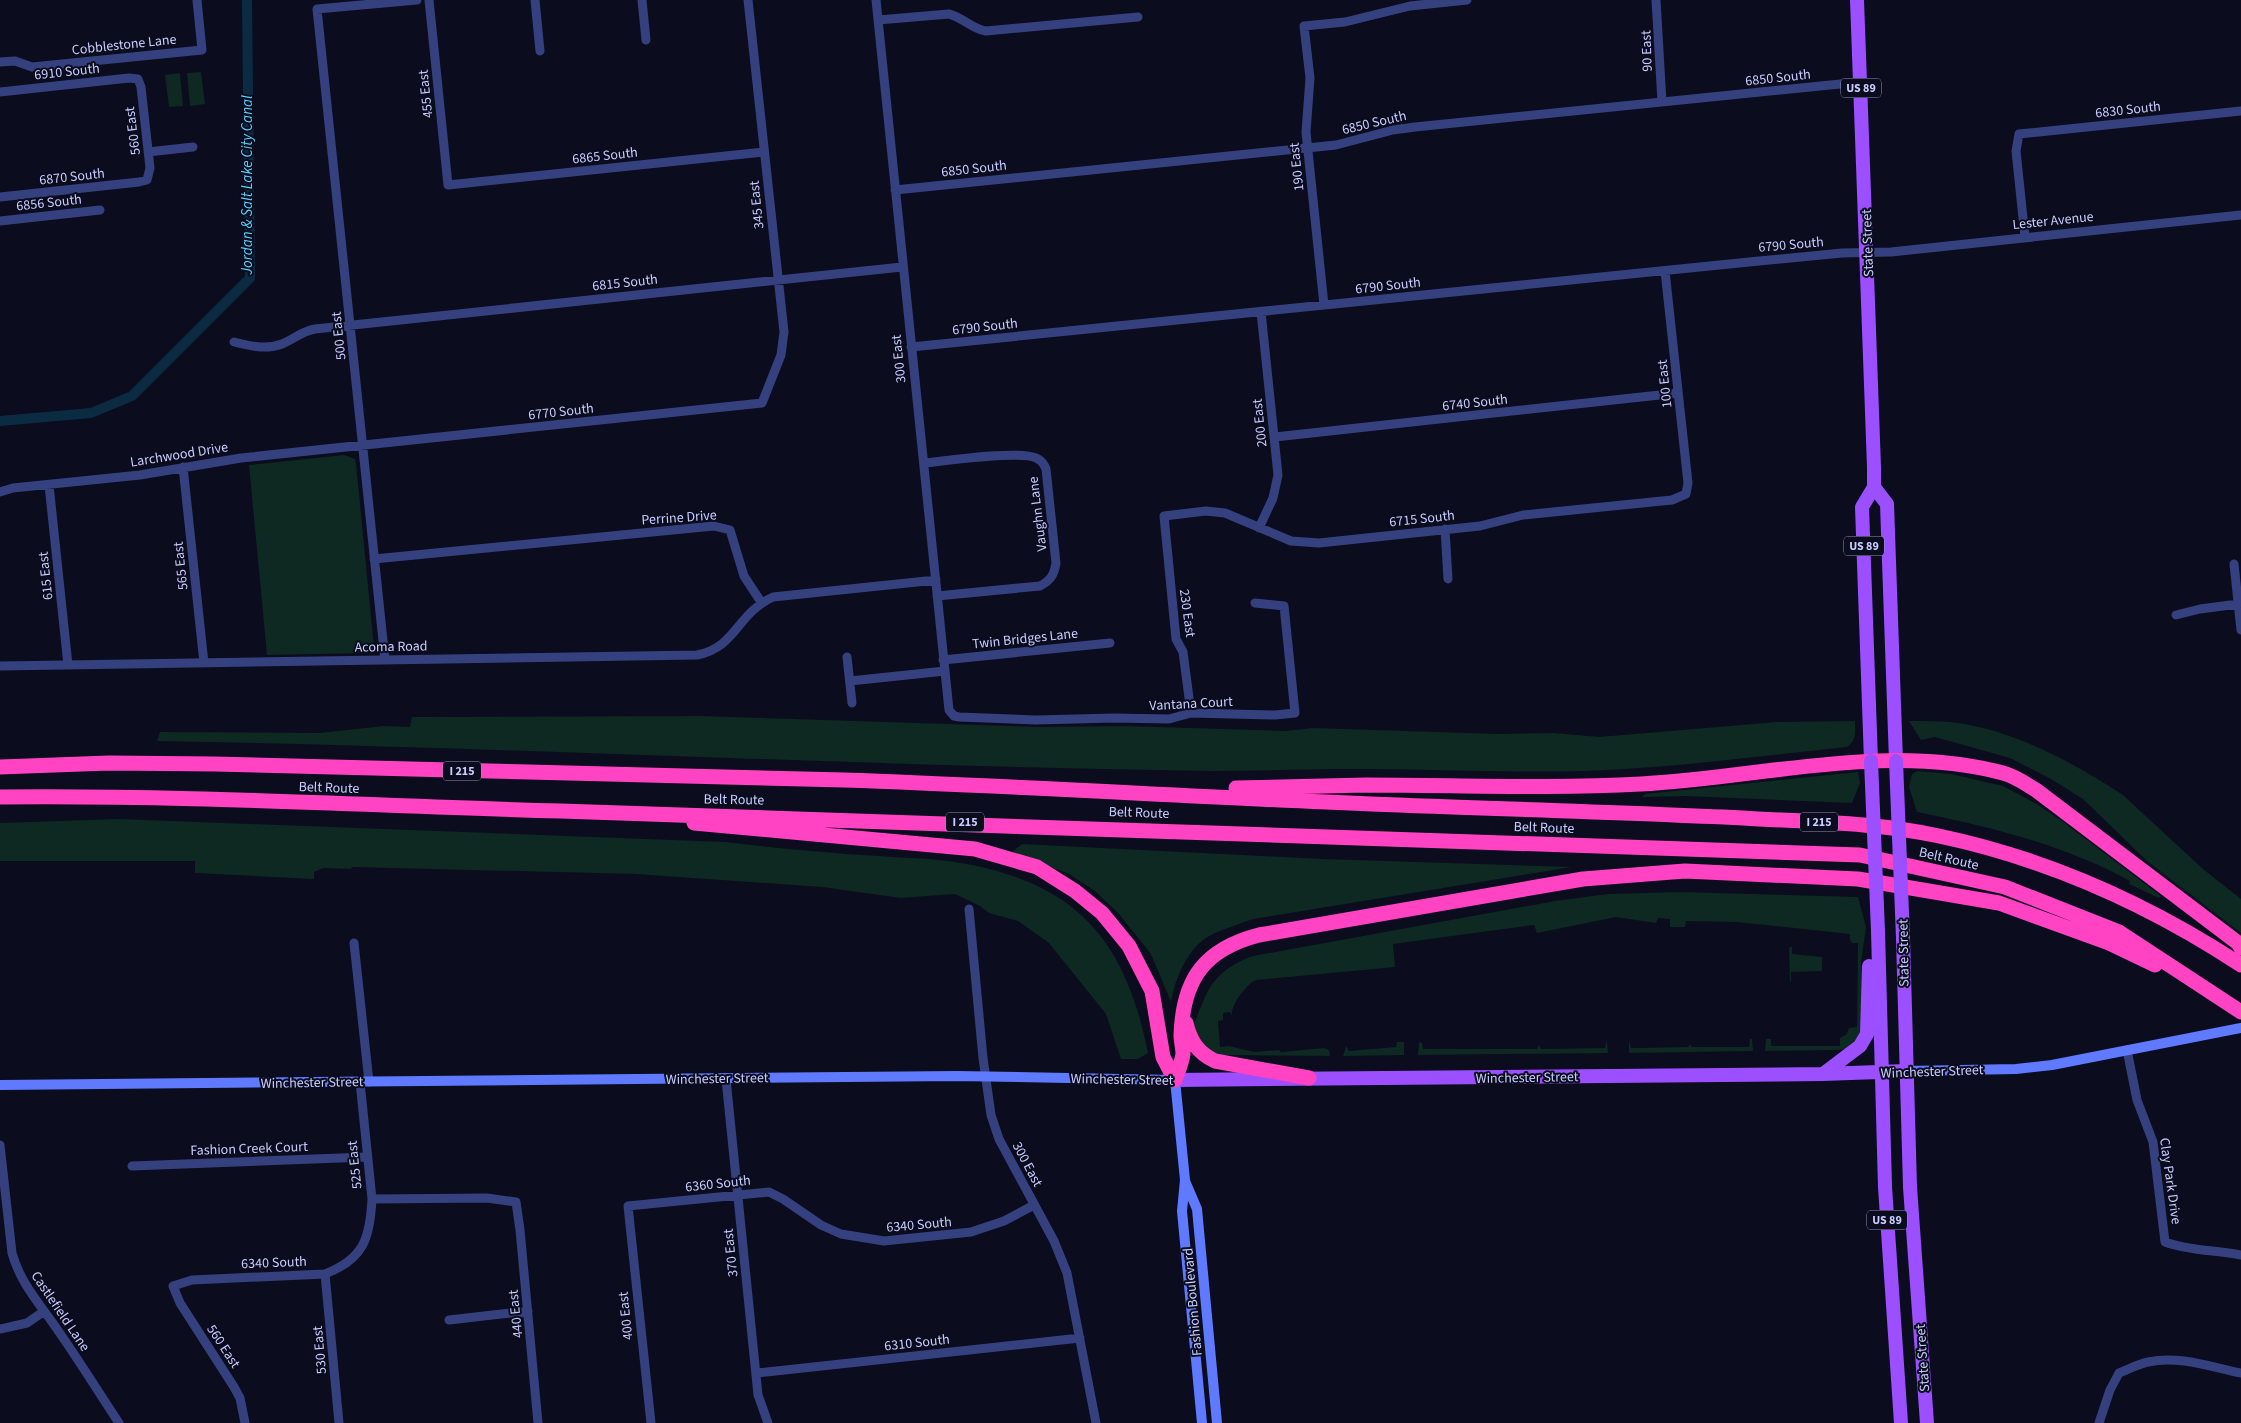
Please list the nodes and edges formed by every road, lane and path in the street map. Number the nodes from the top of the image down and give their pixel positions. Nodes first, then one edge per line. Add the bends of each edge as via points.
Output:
1 (197, 0) edge
2 (417, 0) edge
3 (429, 0) edge
4 (535, 0) edge
5 (642, 0) edge
6 (748, 0) edge
7 (876, 0) edge
8 (1467, 0) edge
9 (1656, 0) edge
10 (1857, 0) edge
11 (1409, 3) edge
12 (1138, 17) dead end
13 (878, 20) junction
14 (646, 40) dead end
15 (540, 51) dead end
16 (0, 62) edge
17 (138, 79) joint
18 (1860, 82) junction
19 (0, 92) edge
20 (1662, 102) junction
21 (2241, 110) edge
22 (192, 147) dead end
23 (1308, 148) junction
24 (148, 152) junction
25 (764, 152) junction
26 (148, 180) joint
27 (448, 185) joint
28 (895, 190) junction
29 (0, 197) edge
30 (100, 210) dead end
31 (2241, 214) edge
32 (0, 221) edge
33 (2024, 237) junction
34 (1867, 252) junction
35 (902, 267) junction
36 (1665, 271) junction
37 (778, 280) junction
38 (1324, 305) junction
39 (1261, 312) junction
40 (350, 325) junction
41 (234, 342) dead end
42 (910, 347) junction
43 (1678, 394) junction
44 (762, 403) joint
45 (1275, 437) junction
46 (362, 445) junction
47 (924, 463) junction
48 (183, 467) junction
49 (49, 485) junction
50 (1874, 487) junction
51 (0, 492) edge
52 (1686, 494) joint
53 (1164, 516) joint
54 (1259, 528) junction
55 (1445, 529) junction
56 (374, 559) junction
57 (2234, 564) dead end
58 (1448, 579) dead end
59 (936, 580) junction
60 (937, 596) junction
61 (761, 602) junction
62 (1255, 603) dead end
63 (2238, 604) junction
64 (2176, 616) dead end
65 (2241, 630) edge
66 (1110, 643) dead end
67 (848, 657) dead end
68 (385, 660) junction
69 (943, 660) junction
70 (204, 663) junction
71 (68, 665) junction
72 (0, 666) edge
73 (945, 672) junction
74 (850, 681) junction
75 (852, 703) dead end
76 (1191, 713) junction
77 (952, 714) joint
78 (1872, 761) junction
79 (1896, 761) junction
80 (0, 767) edge
81 (1104, 791) junction
82 (0, 797) edge
83 (556, 811) junction
84 (969, 909) dead end
85 (1878, 931) junction
86 (354, 943) dead end
87 (2241, 948) edge
88 (2241, 964) edge
89 (2206, 989) junction
90 (2241, 1012) edge
91 (1184, 1014) junction
92 (2241, 1028) edge
93 (2127, 1050) junction
94 (1906, 1071) junction
95 (1881, 1072) junction
96 (1823, 1074) junction
97 (986, 1076) junction
98 (1309, 1078) junction
99 (726, 1079) junction
100 (1175, 1080) junction
101 (364, 1082) junction
102 (0, 1085) edge
103 (0, 1145) edge
104 (367, 1157) junction
105 (132, 1166) dead end
106 (1185, 1180) junction
107 (737, 1195) junction
108 (372, 1199) junction
109 (1034, 1204) junction
110 (628, 1206) joint
111 (805, 1216) joint
112 (364, 1244) joint
113 (2241, 1255) edge
114 (325, 1274) junction
115 (174, 1286) joint
116 (528, 1311) junction
117 (43, 1312) junction
118 (448, 1320) dead end
119 (0, 1329) edge
120 (1080, 1338) junction
121 (757, 1373) junction
122 (2241, 1373) edge
123 (119, 1423) edge
124 (245, 1423) edge
125 (339, 1423) edge
126 (538, 1423) edge
127 (651, 1423) edge
128 (768, 1423) edge
129 (1096, 1423) edge
130 (1202, 1423) edge
131 (1217, 1423) edge
132 (1901, 1423) edge
133 (1927, 1423) edge
134 (2099, 1423) edge

1 - 16 street, Cobblestone Lane via 202,50 32,68 15,61
2 - 40 street, 500 East via 317,9
3 - 27 street, 455 East
4 - 15 street
5 - 14 street
6 - 25 street, 345 East
7 - 13 street, 300 East
8 - 11 street
9 - 20 street, 90 East
10 - 18 main road, State Street / US 89
11 - 23 street, 190 East via 1345,22 1304,26 1310,78 1306,117
12 - 13 street via 986,31 949,14
13 - 28 street, 300 East
17 - 19 street, 6910 South
17 - 24 street, 560 East
18 - 20 street, 6850 South
18 - 34 main road, State Street / US 89
20 - 23 street, 6850 South via 1415,127 1336,146
21 - 33 street, 6830 South via 2019,134 2016,151
22 - 24 street
23 - 28 street, 6850 South
23 - 38 street, 190 East
24 - 26 street, 560 East
25 - 27 street, 6865 South
25 - 37 street, 345 East
26 - 29 street, 6870 South
28 - 35 street, 300 East
30 - 32 street, 6856 South
31 - 33 street, Lester Avenue
33 - 34 street, Lester Avenue
34 - 36 street, 6790 South
34 - 50 main road, State Street / US 89
35 - 37 street, 6815 South
35 - 42 street, 300 East
36 - 38 street, 6790 South
36 - 43 street, 100 East
37 - 40 street, 6815 South
37 - 44 street, 345 East via 783,345
38 - 39 street, 6790 South
39 - 42 street, 6790 South
39 - 45 street, 200 East
40 - 41 street, 6815 South via 308,330 274,346 255,347
40 - 46 street, 500 East
42 - 47 street, 300 East
43 - 45 street, 6740 South
43 - 52 street, 100 East via 1688,483
44 - 46 street, 6770 South
45 - 54 street, 200 East via 1276,487
46 - 48 street, Larchwood Drive
46 - 56 street, 500 East
47 - 59 street, 300 East
47 - 60 street, Vaughn Lane via 998,455 1032,456 1041,461 1046,469 1056,563 1050,581 1040,586
48 - 49 street, Larchwood Drive
48 - 70 street, 565 East
49 - 51 street, Larchwood Drive
49 - 71 street, 615 East
50 - 78 main road, State Street / US 89 via 1862,507
50 - 79 main road, State Street / US 89 via 1887,504
52 - 55 street, 6715 South via 1672,500 1523,515 1480,526
53 - 54 street, 6715 South via 1187,512 1225,513
53 - 76 street, 230 East via 1177,642 1183,652
54 - 55 street, 6715 South via 1290,540 1312,543
55 - 58 street
56 - 61 street, Perrine Drive via 714,526 730,530 744,576
56 - 68 street, 500 East
57 - 63 street
59 - 60 street, 300 East
59 - 61 street via 788,595
60 - 69 street, 300 East
61 - 68 street, Acoma Road via 747,614 724,644 697,655
62 - 76 street, Vantana Court via 1284,606 1296,713
63 - 64 street
63 - 65 street
66 - 69 street, Twin Bridges Lane
67 - 74 street
68 - 70 street, Acoma Road
69 - 73 street, 300 East
70 - 71 street, Acoma Road
71 - 72 street, Acoma Road
73 - 74 street
73 - 77 street, 300 East
74 - 75 street
76 - 77 street, Vantana Court via 1170,719 1045,720 959,717
78 - 79 highway
78 - 81 highway via 1642,784 1525,788 1366,785
78 - 85 main road, State Street / US 89, bridge
79 - 87 highway via 1949,764 2006,774 2036,790
79 - 94 main road, State Street / US 89, bridge
80 - 81 highway, Belt Route / I 215 via 214,764 847,780
81 - 88 highway, Belt Route / I 215 via 1858,824 1936,835 2012,854 2084,880 2145,907
82 - 83 highway, Belt Route / I 215 via 131,797
83 - 89 highway, Belt Route / I 215 via 935,820 1860,855 2005,887 2119,932
83 - 100 highway via 975,849 1037,868 1075,891 1102,913 1129,946 1152,991 1163,1057
84 - 97 street, 300 East
85 - 95 main road, State Street / US 89
85 - 96 main road via 1869,965 1867,1034 1862,1044
86 - 101 street, 525 East
89 - 90 highway, Belt Route / I 215
89 - 91 highway via 2109,943 1999,903 1858,879 1685,871 1583,879 1239,940 1214,954 1199,969 1187,992
91 - 98 highway via 1191,1040 1208,1058
91 - 100 highway via 1181,1034 1183,1056
92 - 93 main road, Winchester Street
93 - 94 main road, Winchester Street via 2016,1069
93 - 113 street, Clay Park Drive via 2137,1100 2153,1142 2165,1242 2179,1247
94 - 95 main road, Winchester Street
94 - 133 main road, State Street / US 89 via 1910,1187
95 - 96 main road, Winchester Street
95 - 132 main road, State Street / US 89
96 - 98 main road, Winchester Street
97 - 99 main road, Winchester Street
97 - 100 main road, Winchester Street
97 - 109 street, 300 East via 996,1132
98 - 100 main road, Winchester Street
99 - 101 main road, Winchester Street
99 - 107 street, 370 East
100 - 106 main road, Fashion Boulevard
101 - 102 main road, Winchester Street
101 - 104 street, 525 East
103 - 117 street, Castlefield Lane via 12,1253 22,1281
104 - 105 street, Fashion Creek Court
104 - 108 street, 525 East
106 - 130 main road, Fashion Boulevard via 1182,1211
106 - 131 main road, Fashion Boulevard via 1197,1209
107 - 110 street, 6360 South
107 - 111 street, 6360 South via 775,1194
107 - 121 street, 370 East
108 - 112 street, 525 East via 370,1228
108 - 116 street, 440 East via 487,1198 516,1202
109 - 111 street, 6340 South via 1004,1221 971,1232 884,1241 841,1234
109 - 120 street, 300 East via 1062,1259
110 - 127 street, 400 East
112 - 114 street, 6340 South via 351,1260
114 - 115 street, 6340 South via 192,1280
114 - 125 street, 530 East
115 - 124 street, 560 East via 180,1303 237,1392
116 - 118 street
116 - 126 street, 440 East
117 - 119 street via 27,1323
117 - 123 street, Castlefield Lane
120 - 121 street, 6310 South
120 - 129 street, 300 East
121 - 128 street, 370 East via 758,1395
122 - 134 street via 2172,1360 2119,1372

